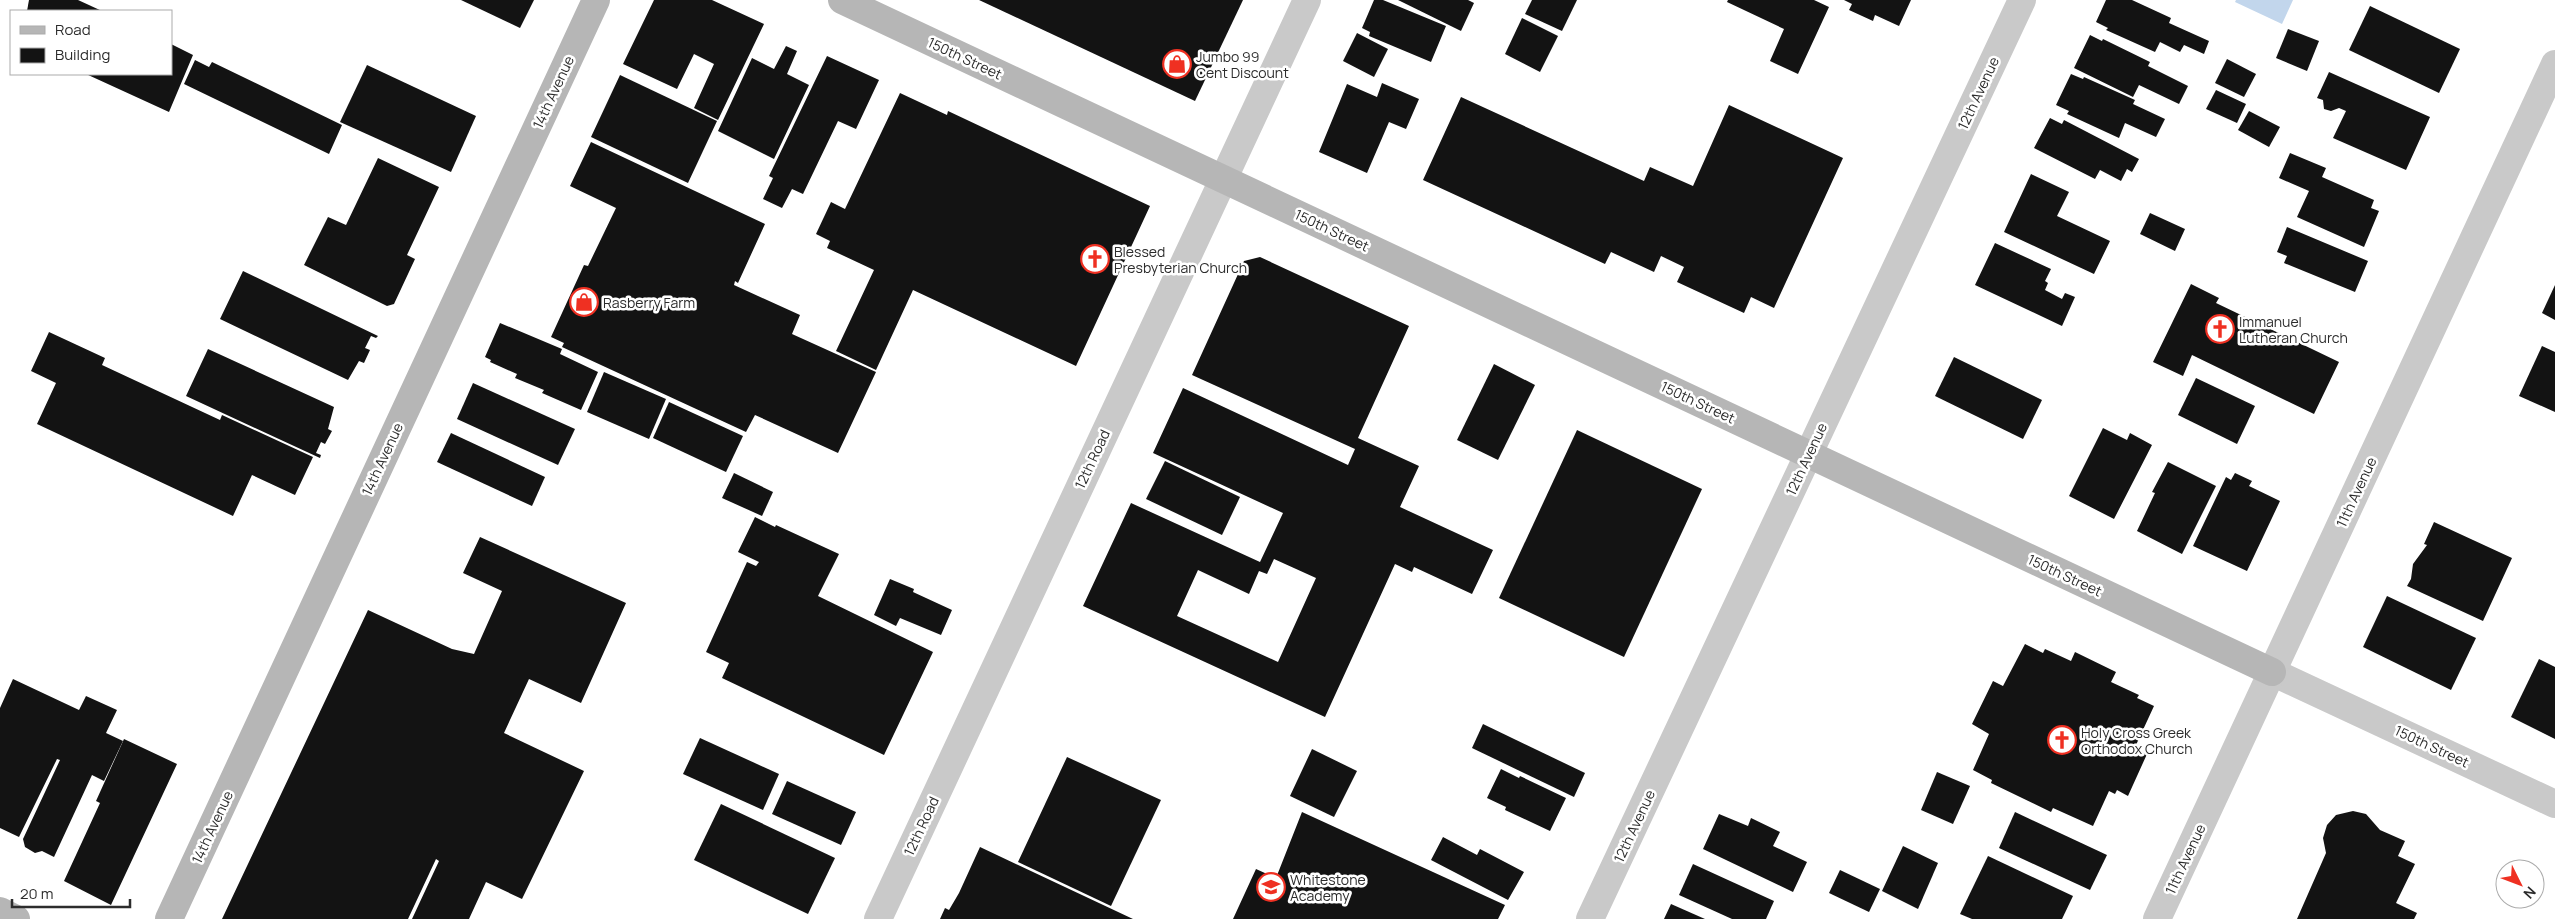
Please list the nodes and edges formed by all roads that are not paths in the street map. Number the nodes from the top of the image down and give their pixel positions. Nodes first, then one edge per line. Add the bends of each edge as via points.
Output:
1 (596, 0) edge
2 (842, 0) edge
3 (1307, 0) edge
4 (2022, 0) edge
5 (2555, 64) edge
6 (1223, 178) junction
7 (1808, 454) junction
8 (2272, 672) junction
9 (2555, 804) edge
10 (0, 911) edge
11 (16, 919) edge
12 (169, 919) edge
13 (878, 919) edge
14 (1590, 919) edge
15 (2157, 919) edge

1 - 12 street, 14th Avenue
2 - 6 street, 150th Street
3 - 6 street, 12th Road
4 - 7 street, 12th Avenue
5 - 8 street, 11th Avenue
6 - 7 street, 150th Street
6 - 13 street, 12th Road
7 - 8 street, 150th Street
7 - 14 street, 12th Avenue
8 - 9 street, 150th Street
8 - 15 street, 11th Avenue
10 - 11 street

